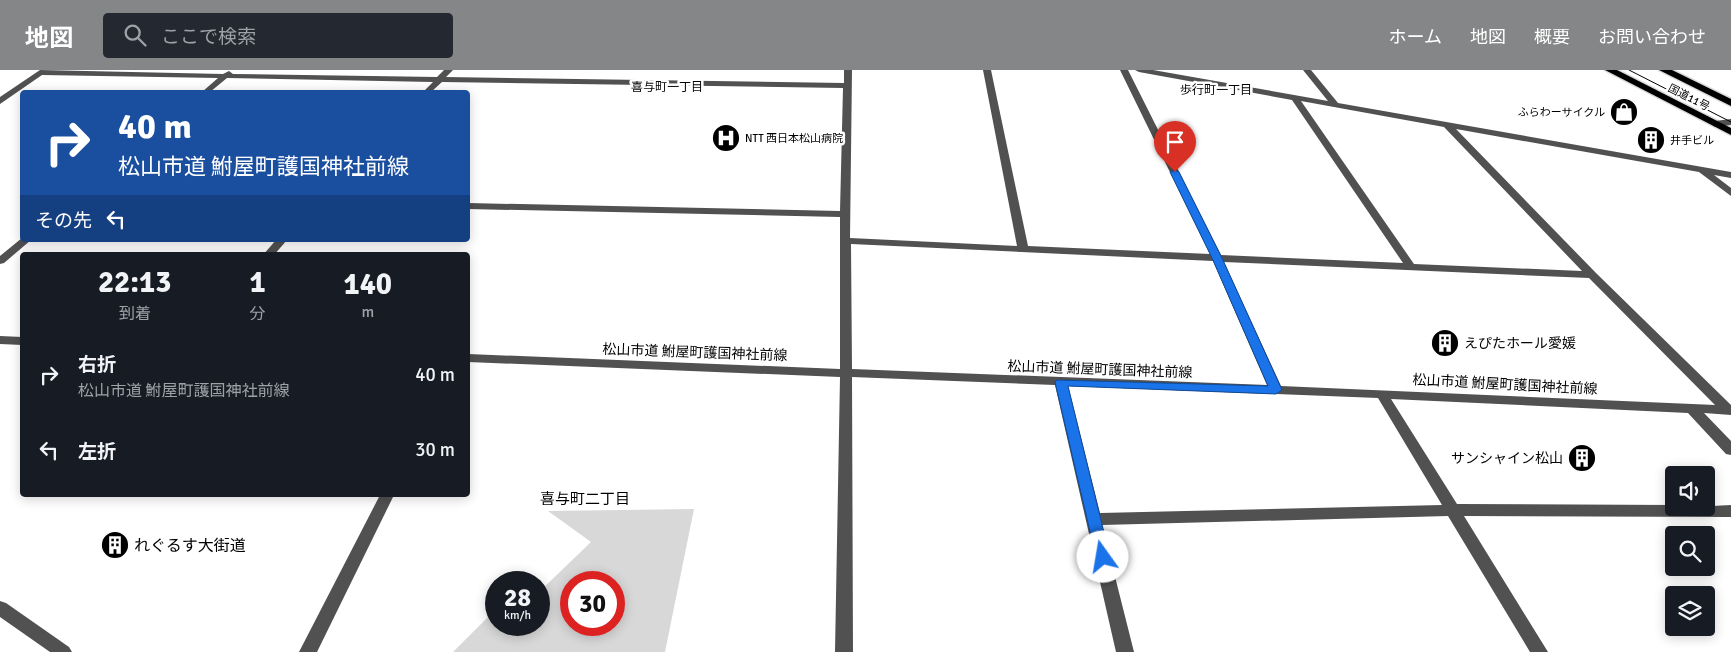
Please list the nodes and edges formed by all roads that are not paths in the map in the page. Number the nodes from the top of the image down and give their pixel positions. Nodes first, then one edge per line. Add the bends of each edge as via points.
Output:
1 (449, 70) edge
2 (848, 70) edge
3 (987, 70) edge
4 (1124, 70) edge
5 (1139, 70) edge
6 (1306, 70) edge
7 (1610, 70) edge
8 (1664, 70) edge
9 (42, 71) edge
10 (231, 72) edge
11 (439, 80) junction
12 (847, 86) junction
13 (208, 90) edge
14 (428, 90) edge
15 (1294, 97) junction
16 (0, 101) edge
17 (1731, 103) edge
18 (1335, 104) junction
19 (1731, 122) edge
20 (1445, 123) junction
21 (1715, 124) junction
22 (1731, 132) edge
23 (1702, 170) junction
24 (1731, 175) edge
25 (1731, 193) edge
26 (470, 206) edge
27 (845, 214) junction
28 (844, 241) junction
29 (24, 242) edge
30 (280, 242) edge
31 (1023, 249) junction
32 (271, 252) edge
33 (1217, 258) junction
34 (0, 262) edge
35 (1410, 266) junction
36 (1592, 275) junction
37 (0, 340) edge
38 (20, 341) edge
39 (470, 358) edge
40 (846, 374) junction
41 (1061, 382) junction
42 (1276, 390) junction
43 (1382, 394) junction
44 (1691, 408) junction
45 (1730, 410) edge
46 (1731, 450) edge
47 (386, 497) edge
48 (1453, 510) junction
49 (1731, 511) edge
50 (1094, 519) junction
51 (0, 608) edge
52 (63, 652) edge
53 (308, 652) edge
54 (844, 652) edge
55 (1125, 652) edge
56 (1539, 652) edge

1 - 11 street
2 - 12 street
3 - 31 street
4 - 33 street
5 - 15 street
6 - 18 street
7 - 21 highway, 国道11号
8 - 17 highway, 国道11号
9 - 10 street
9 - 16 street
10 - 11 street
10 - 13 street
11 - 12 street
11 - 14 street
12 - 27 street
15 - 18 street
15 - 35 street
18 - 20 street
19 - 21 street
20 - 23 street
20 - 36 street
21 - 22 highway, 国道11号
23 - 24 street
23 - 25 street
26 - 27 street
27 - 28 street
28 - 31 street
28 - 40 street
29 - 34 street
30 - 32 street
31 - 33 street
33 - 35 street
33 - 42 street
35 - 36 street
36 - 45 street
37 - 38 street
39 - 40 street, 松山市道 鮒屋町護国神社前線
40 - 41 street, 松山市道 鮒屋町護国神社前線
40 - 54 street
41 - 42 street, 松山市道 鮒屋町護国神社前線
41 - 50 street
42 - 43 street, 松山市道 鮒屋町護国神社前線
43 - 44 street, 松山市道 鮒屋町護国神社前線
43 - 48 street
44 - 45 street, 松山市道 鮒屋町護国神社前線
44 - 46 street
47 - 53 street
48 - 49 street
48 - 50 street
48 - 56 street
50 - 55 street
51 - 52 street

